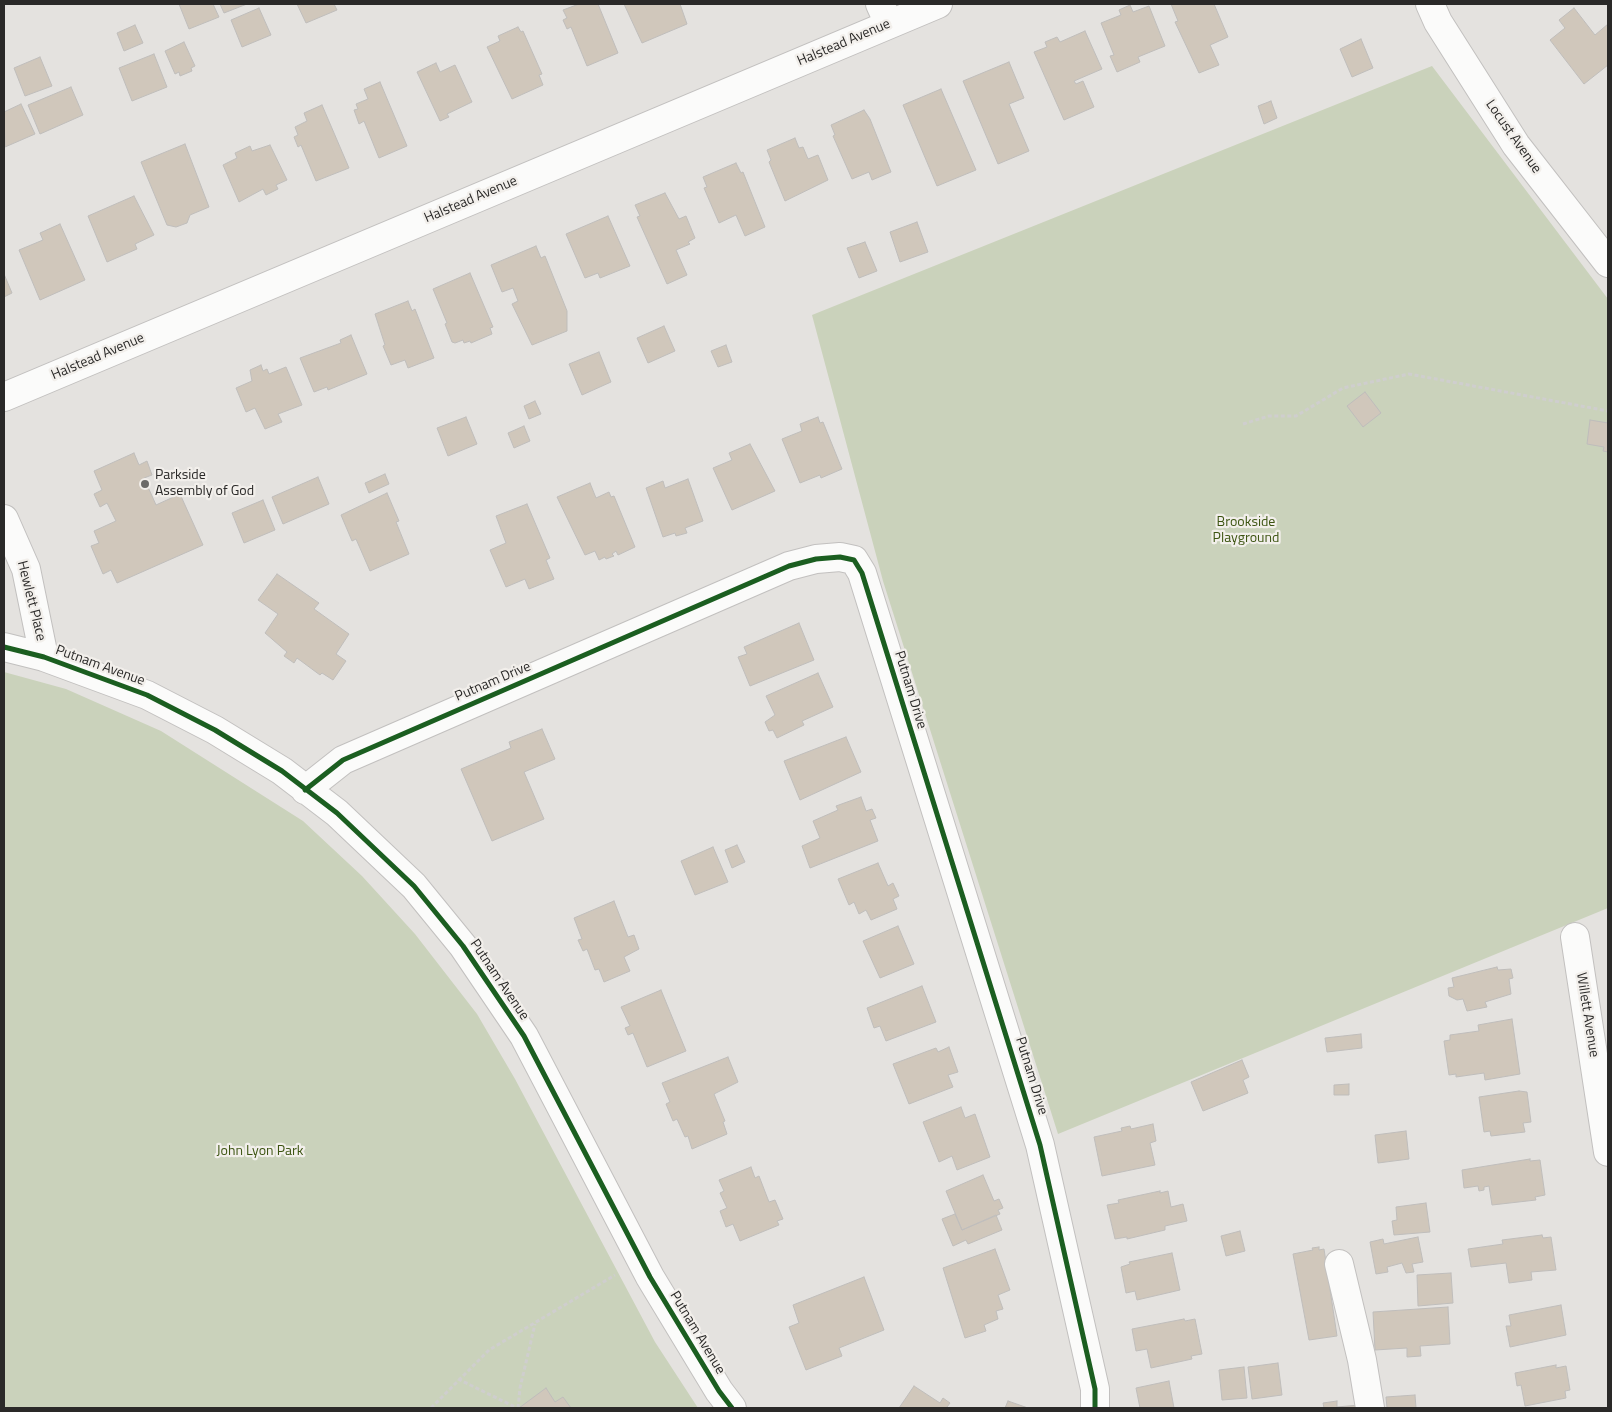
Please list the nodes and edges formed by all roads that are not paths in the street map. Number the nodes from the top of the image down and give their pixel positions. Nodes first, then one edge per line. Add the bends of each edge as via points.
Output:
1 (938, 4) edge
2 (1430, 4) edge
3 (885, 14) edge
4 (1608, 263) edge
5 (4, 397) edge
6 (4, 519) edge
7 (4, 647) edge
8 (44, 657) junction
9 (305, 790) junction
10 (1575, 937) dead end
11 (1608, 1152) edge
12 (1338, 1264) dead end
13 (732, 1408) edge
14 (1094, 1408) edge
15 (1370, 1408) edge

1 - 3 street, Halstead Avenue
2 - 4 street, Locust Avenue via 1438,22 1516,145
3 - 5 street, Halstead Avenue
6 - 8 street, Hewlett Place via 26,569
7 - 8 street, Putnam Avenue
8 - 9 street, Putnam Avenue via 148,695 282,771
9 - 13 street, Putnam Avenue via 338,813 414,886 463,946 524,1036 650,1277 719,1392
9 - 14 street, Putnam Drive via 343,760 788,566 816,559 840,557 854,560 862,572 1040,1145 1095,1389
10 - 11 street, Willett Avenue
12 - 15 street via 1362,1360

